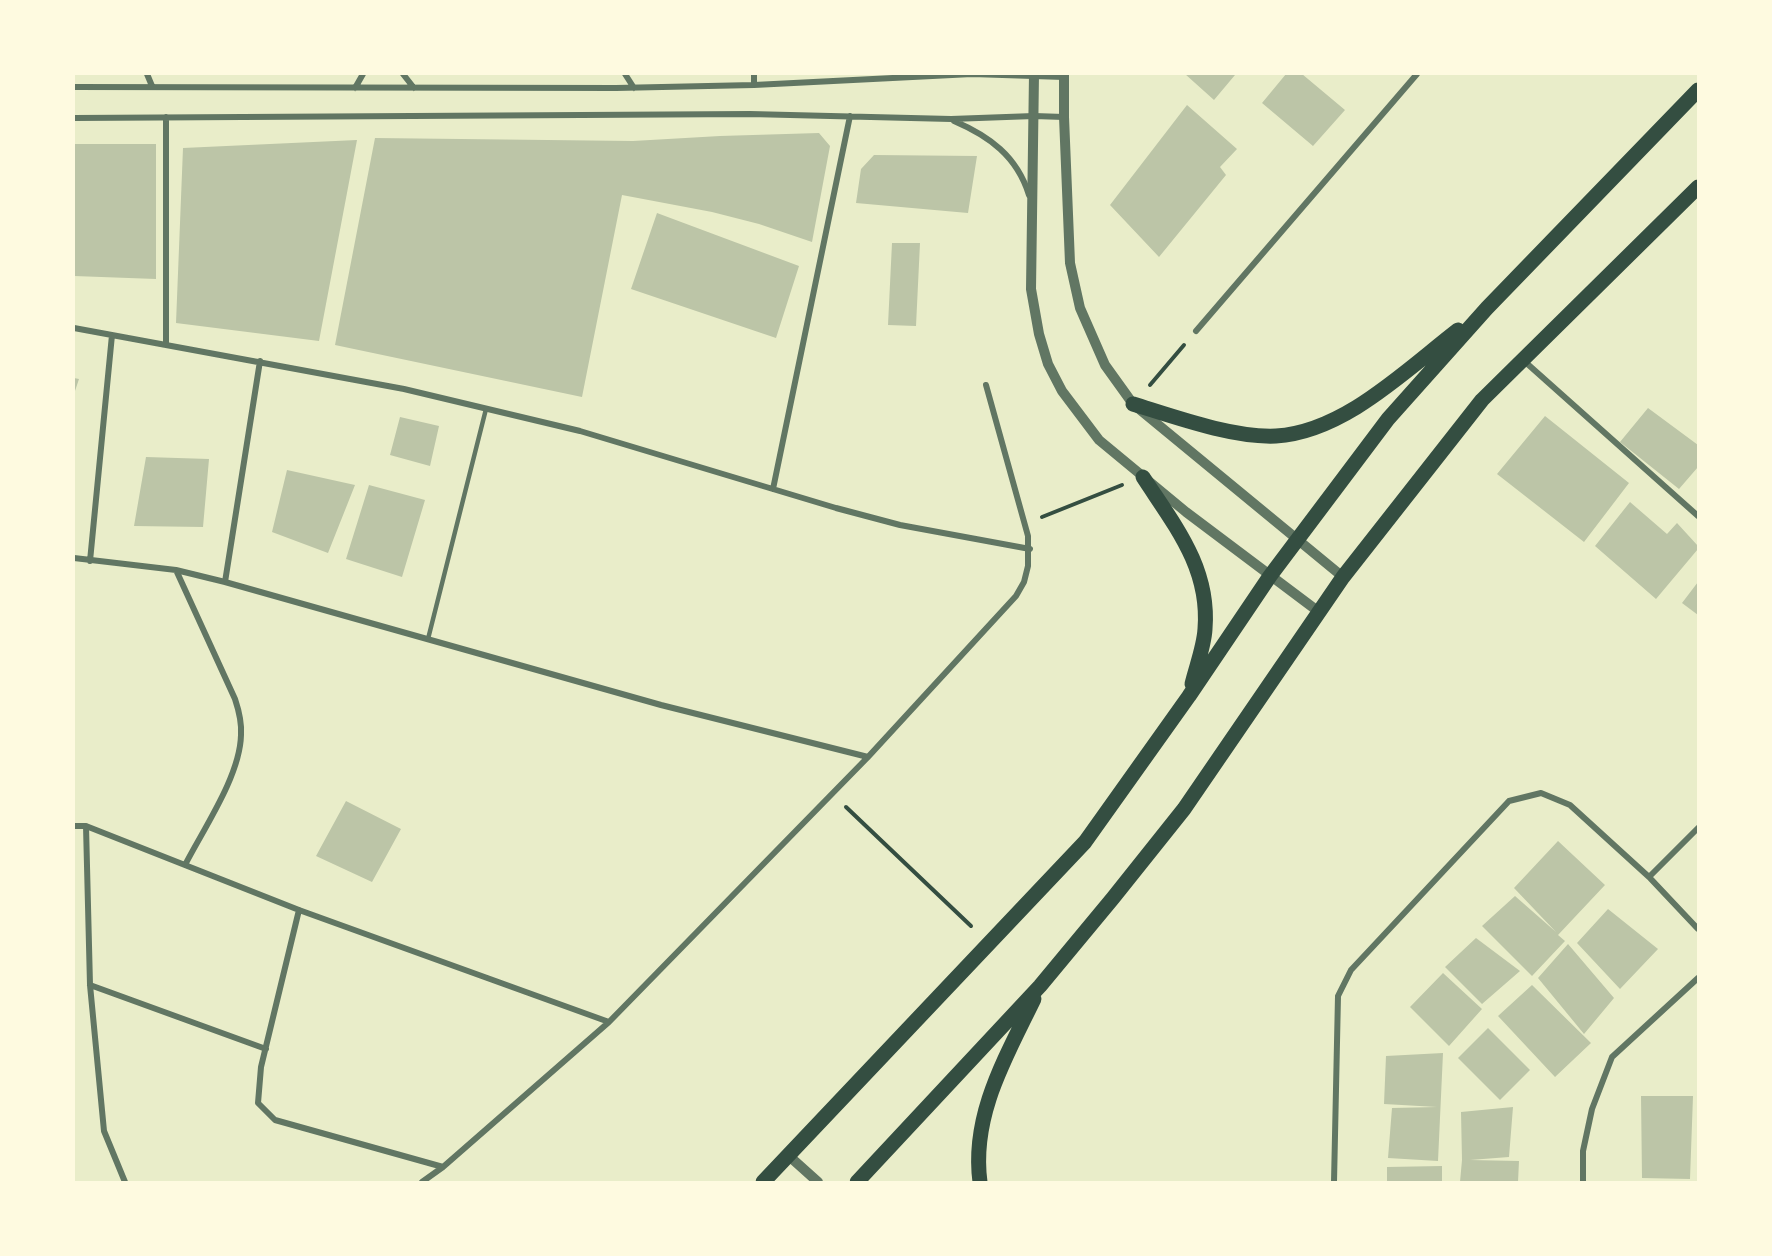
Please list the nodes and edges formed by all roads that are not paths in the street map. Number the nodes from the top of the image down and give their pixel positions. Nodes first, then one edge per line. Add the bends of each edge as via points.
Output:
1 (147, 74) edge
2 (363, 74) edge
3 (403, 74) edge
4 (625, 74) edge
5 (754, 74) edge
6 (972, 74) edge
7 (1417, 74) edge
8 (1034, 75) edge
9 (1064, 75) edge
10 (754, 85) junction
11 (152, 86) junction
12 (74, 87) edge
13 (634, 87) junction
14 (355, 88) junction
15 (414, 88) junction
16 (1698, 90) edge
17 (850, 116) junction
18 (1034, 116) junction
19 (166, 117) junction
20 (1064, 117) junction
21 (74, 118) edge
22 (951, 119) junction
23 (1698, 187) edge
24 (1031, 203) junction
25 (1487, 308) junction
26 (74, 328) edge
27 (1196, 331) road end
28 (112, 335) junction
29 (166, 345) junction
30 (1522, 360) junction
31 (260, 361) junction
32 (986, 385) dead end
33 (1133, 404) junction
34 (486, 409) junction
35 (1143, 477) junction
36 (773, 489) junction
37 (1698, 516) edge
38 (1298, 540) junction
39 (1030, 549) junction
40 (74, 558) edge
41 (90, 561) junction
42 (176, 570) junction
43 (1270, 576) junction
44 (1342, 577) junction
45 (225, 582) junction
46 (1319, 612) junction
47 (428, 639) junction
48 (1189, 696) junction
49 (868, 757) junction
50 (74, 826) edge
51 (86, 826) junction
52 (1698, 828) edge
53 (185, 865) junction
54 (1649, 877) junction
55 (299, 910) junction
56 (1698, 929) edge
57 (1698, 978) edge
58 (90, 985) junction
59 (1040, 986) junction
60 (609, 1022) junction
61 (266, 1049) junction
62 (789, 1156) junction
63 (443, 1167) junction
64 (125, 1182) edge
65 (422, 1182) edge
66 (763, 1182) edge
67 (819, 1182) edge
68 (856, 1182) edge
69 (980, 1182) edge
70 (1334, 1182) edge
71 (1583, 1182) edge

1 - 11 street
2 - 14 street
3 - 15 street
4 - 13 street
5 - 10 street
6 - 8 street
6 - 10 street
7 - 27 street
8 - 9 street
8 - 18 street
9 - 20 street
10 - 13 street
11 - 12 street
11 - 14 street
13 - 15 street
14 - 15 street
16 - 25 main road
17 - 19 street
17 - 22 street
17 - 36 street
18 - 20 street
18 - 22 street
18 - 24 street
19 - 21 street
19 - 29 street
20 - 33 street via 1070,263 1080,308 1105,365
22 - 24 street via 982,134 1009,156
23 - 30 main road
24 - 35 street via 1030,289 1048,364 1062,391 1099,440
25 - 33 main road via 1359,406 1310,431 1274,436 1235,432
25 - 38 main road via 1389,419
26 - 28 street
28 - 29 street
28 - 41 street
29 - 31 street
30 - 37 street
30 - 44 main road via 1482,400
31 - 34 street
31 - 45 street
32 - 39 street
33 - 38 street
34 - 36 street via 580,431
34 - 47 lane
35 - 43 street
35 - 48 main road via 1194,557 1205,593 1205,631
36 - 39 street via 900,525
38 - 43 main road
38 - 44 street
39 - 49 street via 1026,574 1016,596
40 - 41 street
41 - 42 street
42 - 45 street
42 - 53 street via 236,699 241,718 234,772
43 - 46 street
43 - 48 main road
44 - 46 main road
45 - 47 street
46 - 59 main road via 1184,809
47 - 49 street via 661,705
48 - 62 main road via 1085,842
49 - 60 street
50 - 51 street
51 - 53 street
51 - 58 street
52 - 54 street
53 - 55 street
54 - 56 street
54 - 70 street via 1570,805 1541,793 1509,801 1351,970 1338,996
55 - 60 street
55 - 61 street
57 - 71 street via 1612,1057 1592,1109 1583,1150
58 - 61 street
58 - 64 street via 104,1131
59 - 68 main road
59 - 69 main road via 992,1086 980,1131
60 - 63 street
61 - 63 street via 258,1103 275,1120
62 - 66 main road
62 - 67 street
63 - 65 street

